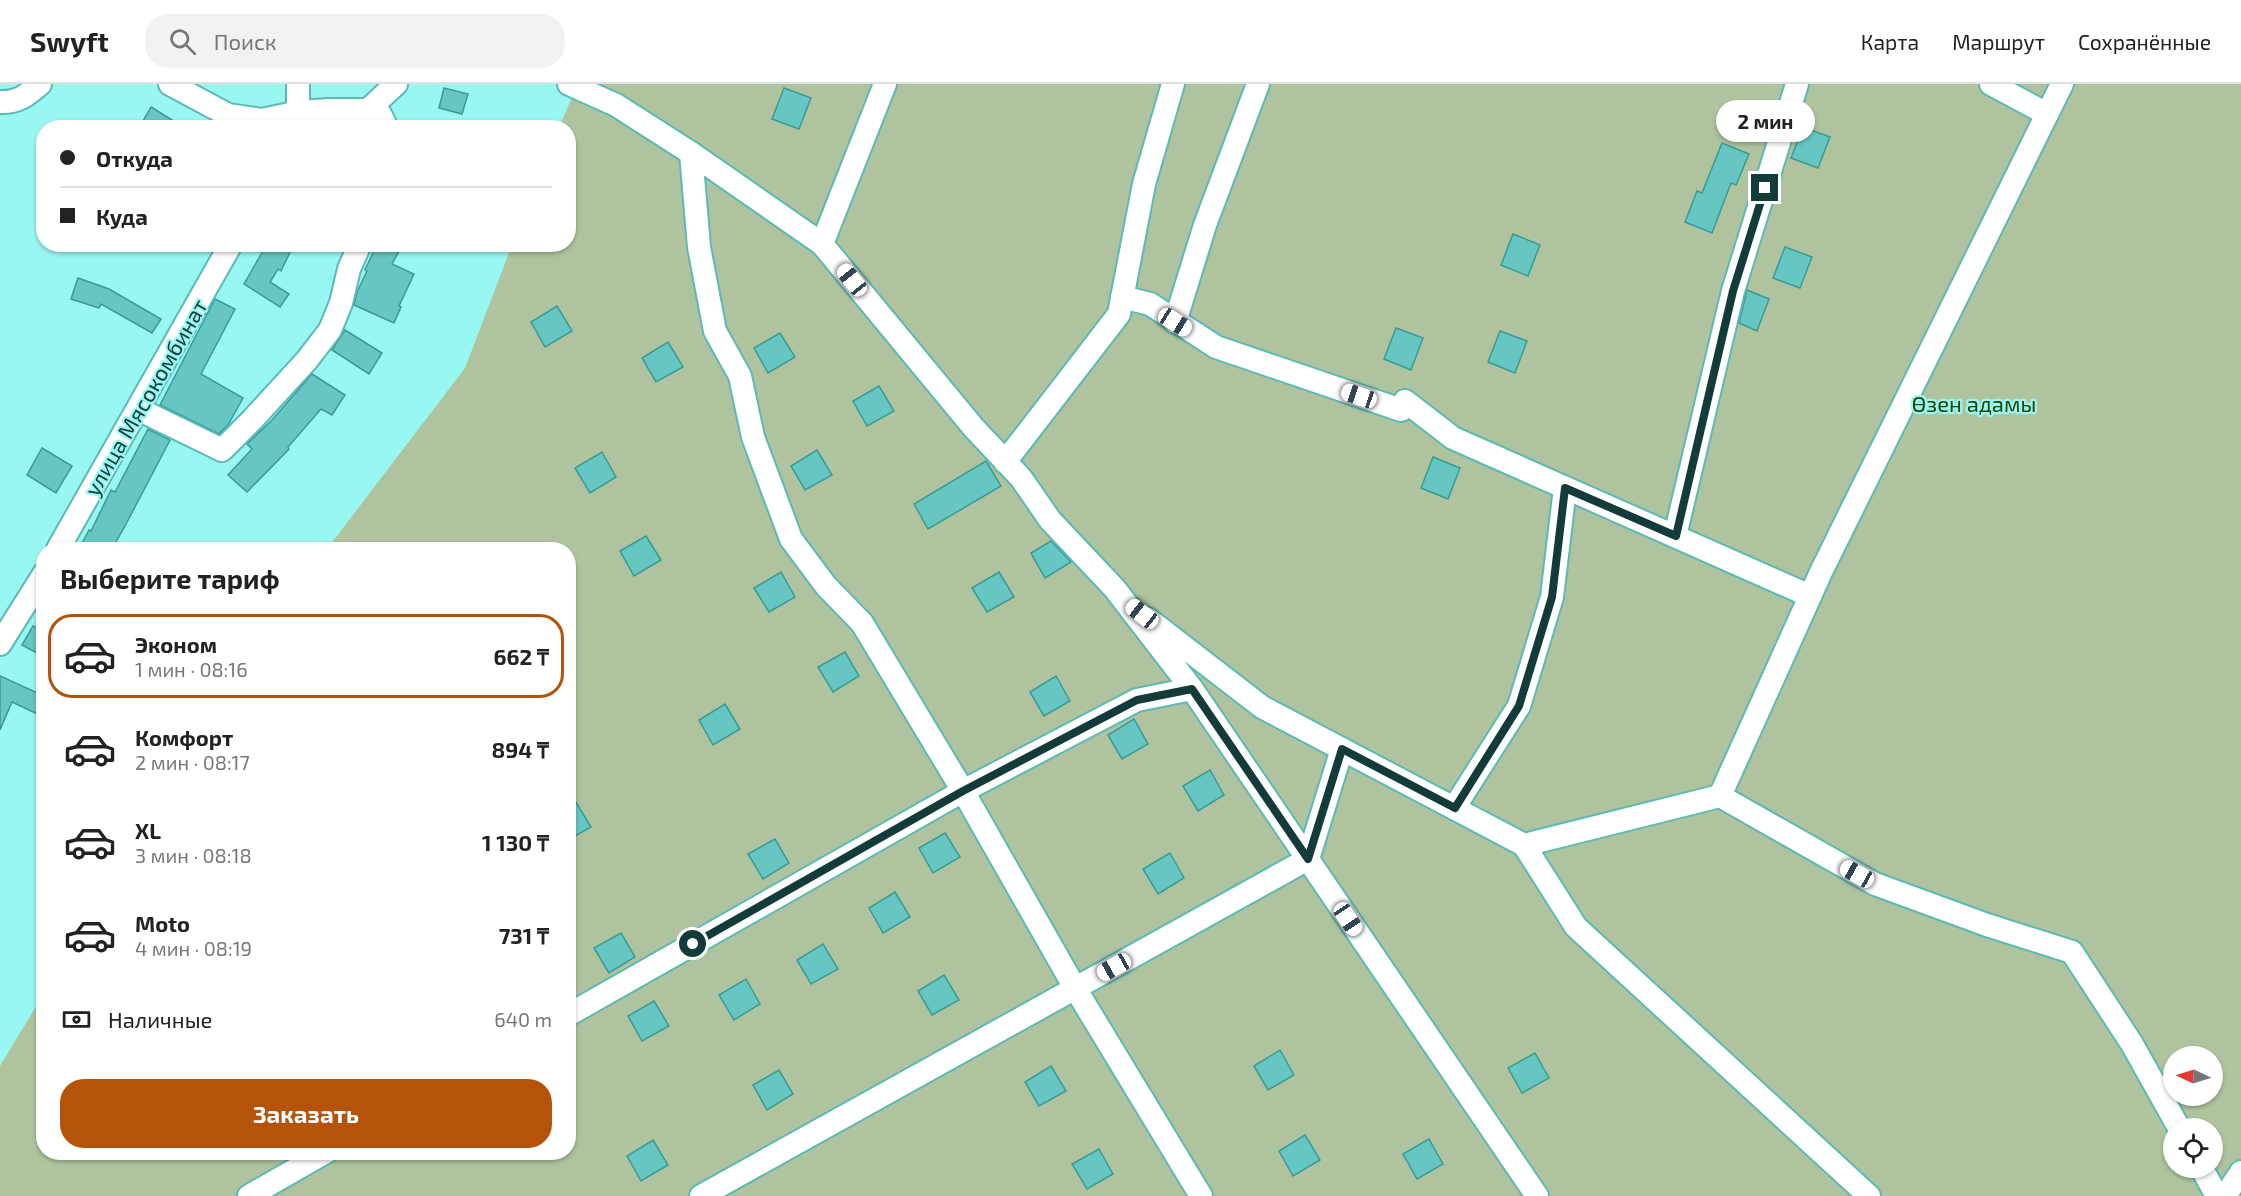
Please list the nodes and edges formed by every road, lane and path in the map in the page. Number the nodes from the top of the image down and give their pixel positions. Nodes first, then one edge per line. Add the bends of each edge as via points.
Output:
1 (40, 84) edge
2 (170, 84) edge
3 (298, 84) edge
4 (396, 84) edge
5 (569, 84) edge
6 (885, 84) edge
7 (1173, 84) edge
8 (1258, 84) edge
9 (1797, 84) edge
10 (1991, 84) edge
11 (2062, 84) edge
12 (0, 102) edge
13 (368, 110) junction
14 (2047, 114) junction
15 (299, 120) edge
16 (383, 120) edge
17 (691, 153) junction
18 (822, 244) junction
19 (226, 252) edge
20 (357, 252) edge
21 (1122, 297) junction
22 (1175, 322) junction
23 (138, 409) junction
24 (1005, 462) junction
25 (1565, 488) junction
26 (1676, 536) junction
27 (62, 542) edge
28 (36, 587) edge
29 (1810, 596) junction
30 (1125, 601) junction
31 (0, 644) edge
32 (1192, 689) junction
33 (1342, 749) junction
34 (963, 791) junction
35 (1720, 796) junction
36 (1455, 808) junction
37 (1524, 845) junction
38 (1308, 859) junction
39 (1075, 988) junction
40 (576, 1010) edge
41 (2173, 1118) edge
42 (312, 1160) edge
43 (2241, 1172) edge
44 (2207, 1178) edge
45 (249, 1196) edge
46 (701, 1196) edge
47 (1201, 1196) edge
48 (1537, 1196) edge
49 (1869, 1196) edge
50 (2217, 1196) edge
51 (2225, 1196) edge

1 - 12 street via 24,98
2 - 15 street via 228,115
3 - 15 street
4 - 13 street
5 - 17 street via 616,105
6 - 18 street
7 - 21 street via 1144,184
8 - 22 street via 1205,225
9 - 26 street via 1733,291
10 - 14 street
11 - 14 street
13 - 15 street
13 - 16 street via 380,114
14 - 29 street
17 - 18 street
17 - 34 street via 699,247 715,332 740,376 753,437 790,538 826,586 862,623
18 - 24 street
19 - 23 street, улица Мясокомбинат
20 - 23 street via 330,330 308,360 222,450
21 - 22 street via 1150,304
21 - 24 street via 1119,314
22 - 25 street via 1216,347 1403,405 1453,438
23 - 27 street, улица Мясокомбинат
24 - 30 street via 1050,520
25 - 26 street
25 - 36 street via 1552,597 1519,706
26 - 29 street
28 - 31 street
29 - 35 street
30 - 32 street
30 - 33 street via 1262,707
32 - 34 street via 1137,700
32 - 38 street
33 - 36 street
33 - 38 street
34 - 39 street
34 - 40 street
35 - 37 street
35 - 41 street via 1875,884 2072,952 2132,1044
36 - 37 street
37 - 49 street via 1576,927
38 - 39 street
38 - 48 street
39 - 46 street
39 - 47 street
42 - 45 street
43 - 51 street
44 - 50 street

